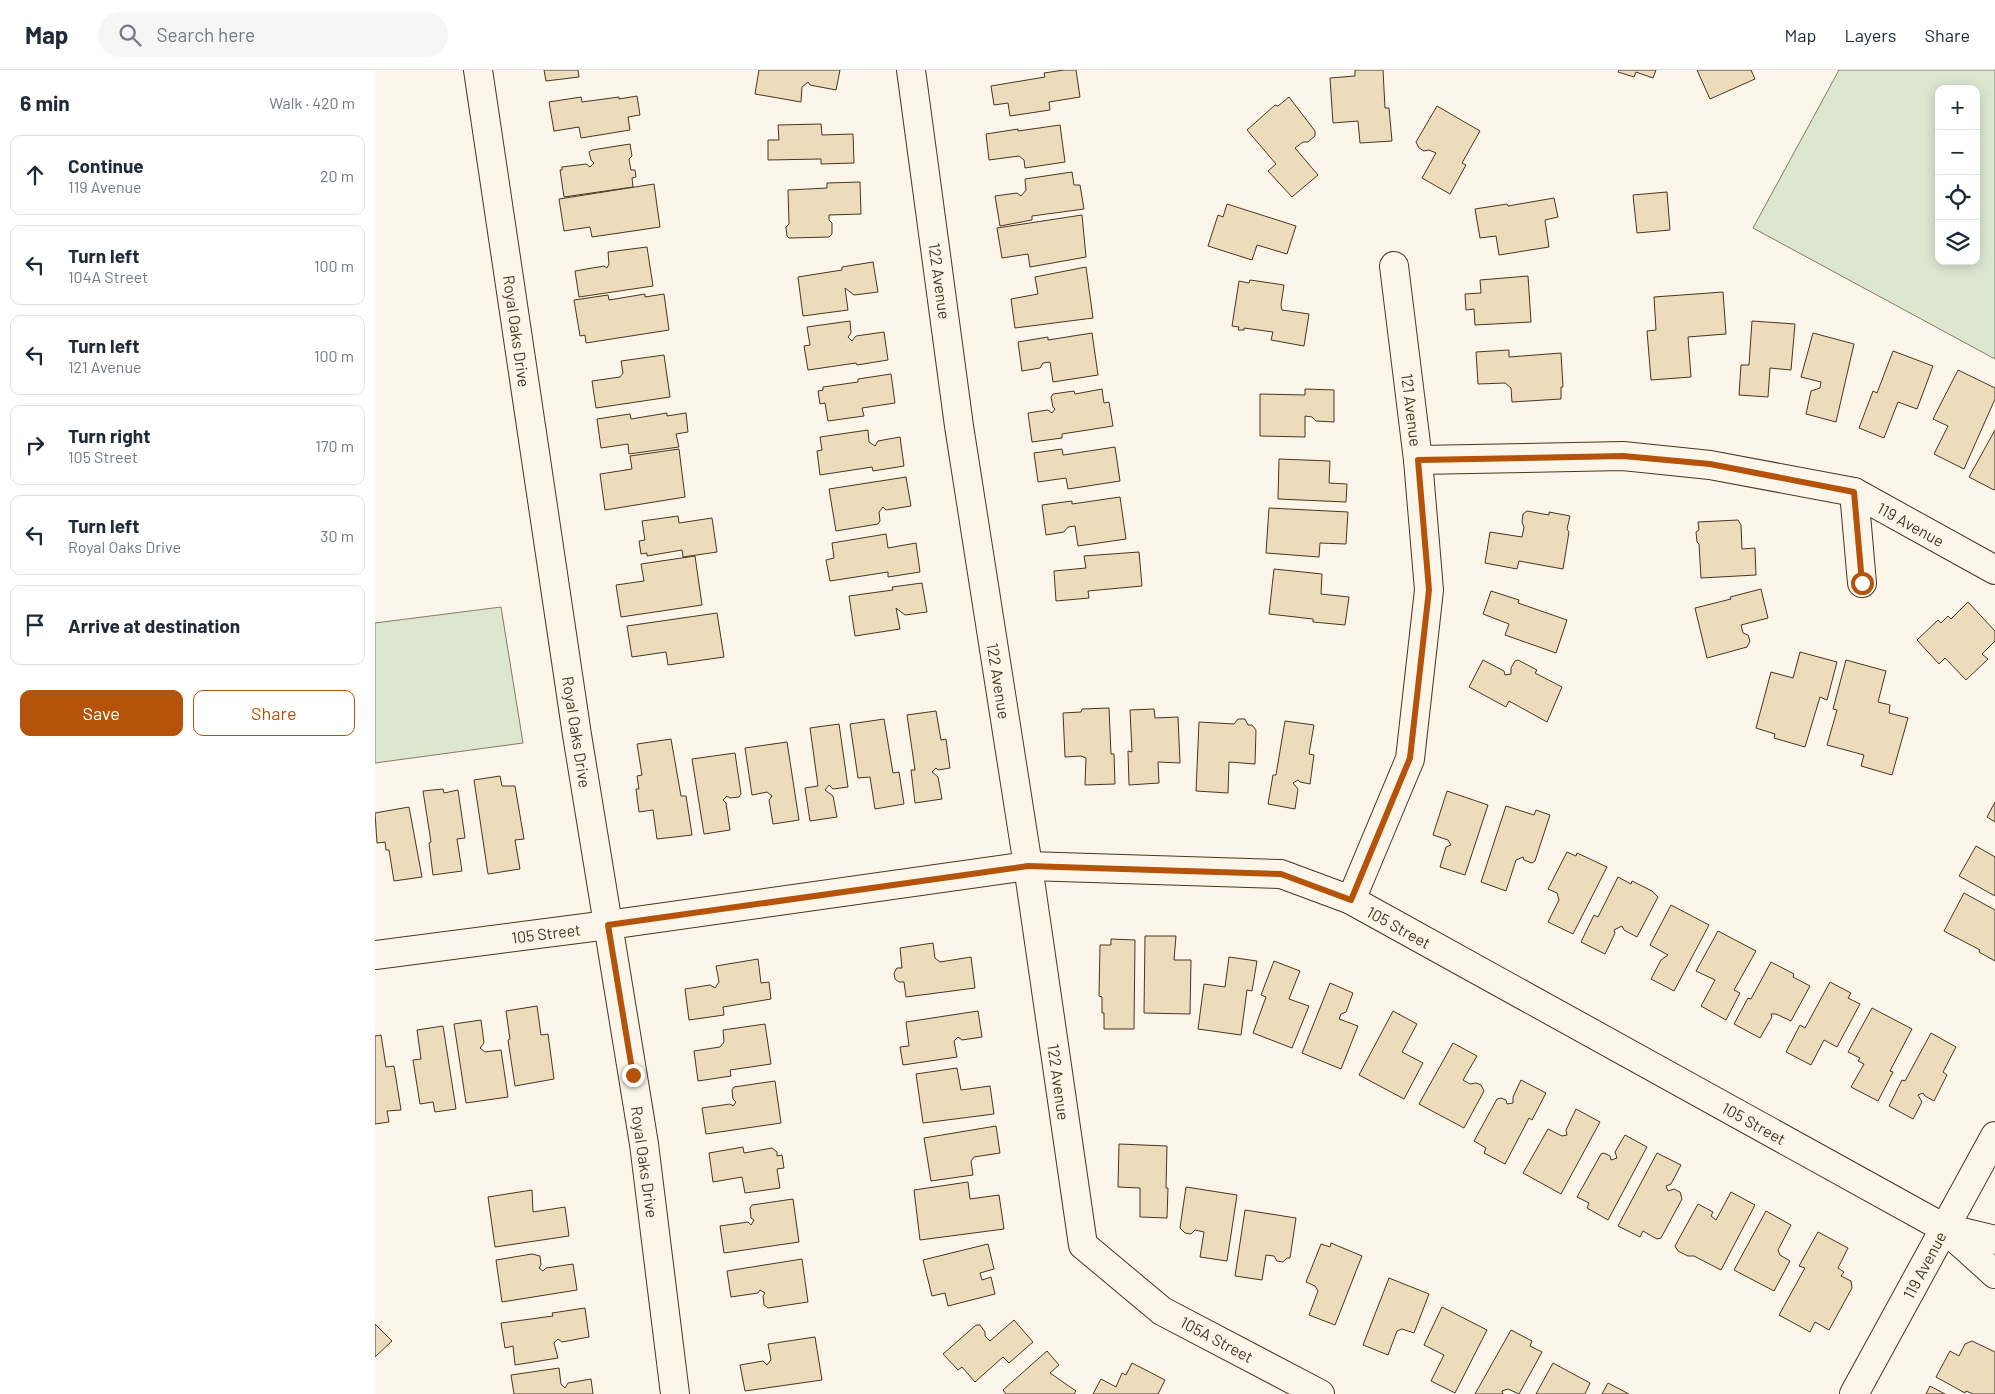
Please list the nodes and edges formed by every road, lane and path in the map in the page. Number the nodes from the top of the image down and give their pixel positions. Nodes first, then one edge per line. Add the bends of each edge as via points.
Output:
1 (479, 70) edge
2 (911, 70) edge
3 (1394, 266) dead end
4 (1418, 460) junction
5 (1854, 492) junction
6 (1995, 570) edge
7 (1862, 583) dead end
8 (1028, 866) junction
9 (1351, 900) junction
10 (608, 925) junction
11 (375, 956) edge
12 (1995, 1136) edge
13 (1944, 1228) junction
14 (1995, 1240) edge
15 (1995, 1274) edge
16 (1120, 1275) joint
17 (675, 1394) edge
18 (1320, 1394) edge
19 (1854, 1394) edge

1 - 10 street, Royal Oaks Drive
2 - 8 street, 122 Avenue via 959,426
3 - 4 street, 121 Avenue
4 - 5 street via 1623,456 1710,464
4 - 9 street, 121 Avenue via 1429,590 1410,758
5 - 6 street, 119 Avenue
5 - 7 street, 119 Avenue
8 - 9 street, 105 Street via 1281,874
8 - 10 street, 105 Street
8 - 16 street, 122 Avenue via 1083,1244
9 - 13 street, 105 Street
10 - 11 street, 105 Street
10 - 17 street, Royal Oaks Drive via 644,1144
12 - 13 street, 119 Avenue
13 - 14 street, 105 Street
13 - 15 street, 105 Street
13 - 19 street, 119 Avenue
16 - 18 street, 105A Street via 1162,1310

